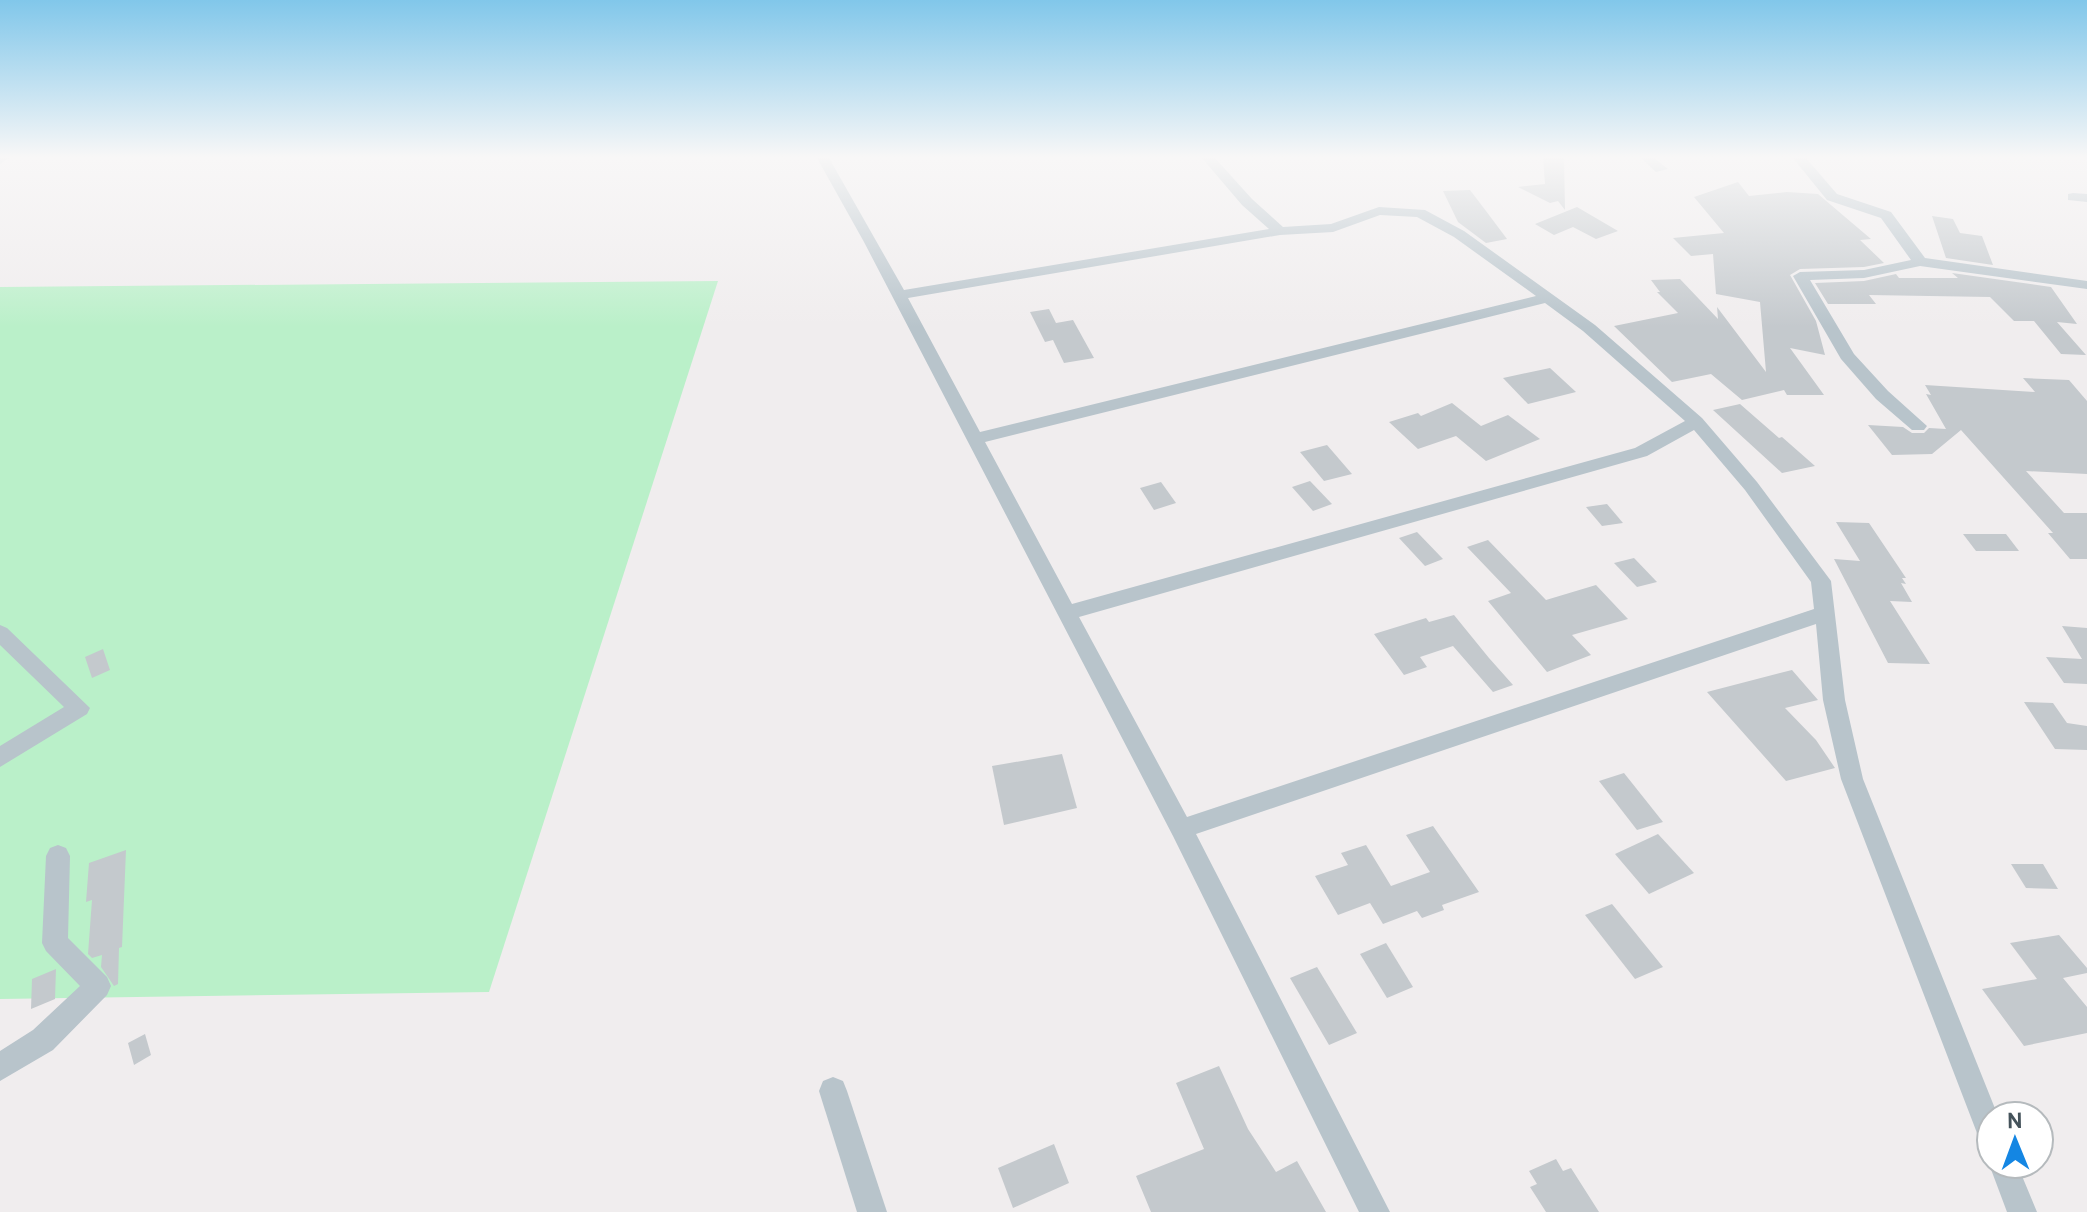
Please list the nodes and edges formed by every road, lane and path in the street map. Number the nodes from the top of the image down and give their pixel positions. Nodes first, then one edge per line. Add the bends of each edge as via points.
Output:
1 (854, 215) edge
2 (1261, 215) edge
3 (1369, 215) edge
4 (1423, 215) edge
5 (1885, 215) edge
6 (1280, 231) junction
7 (1920, 262) junction
8 (2087, 285) edge
9 (899, 295) junction
10 (1548, 298) junction
11 (1696, 422) junction
12 (1918, 426) dead end
13 (974, 439) junction
14 (1065, 613) junction
15 (1825, 613) junction
16 (0, 633) edge
17 (0, 758) edge
18 (1181, 829) junction
19 (58, 856) dead end
20 (0, 1067) edge
21 (833, 1091) dead end
22 (1978, 1100) edge
23 (2009, 1180) edge
24 (872, 1212) edge
25 (1375, 1212) edge
26 (2022, 1212) edge

1 - 9 street
2 - 6 street
3 - 6 street via 1333,228
4 - 10 street
5 - 7 street
6 - 9 street
7 - 8 street
7 - 12 street via 1864,274 1800,276 1847,356
9 - 13 street
10 - 11 street
10 - 13 street
11 - 14 street via 1641,452
11 - 15 street via 1821,581
13 - 14 street
14 - 18 street
15 - 18 street
15 - 22 street via 1834,700 1852,779
16 - 17 street via 79,708
18 - 25 street
19 - 20 street via 55,943 98,986 43,1040
21 - 24 street
23 - 26 street

